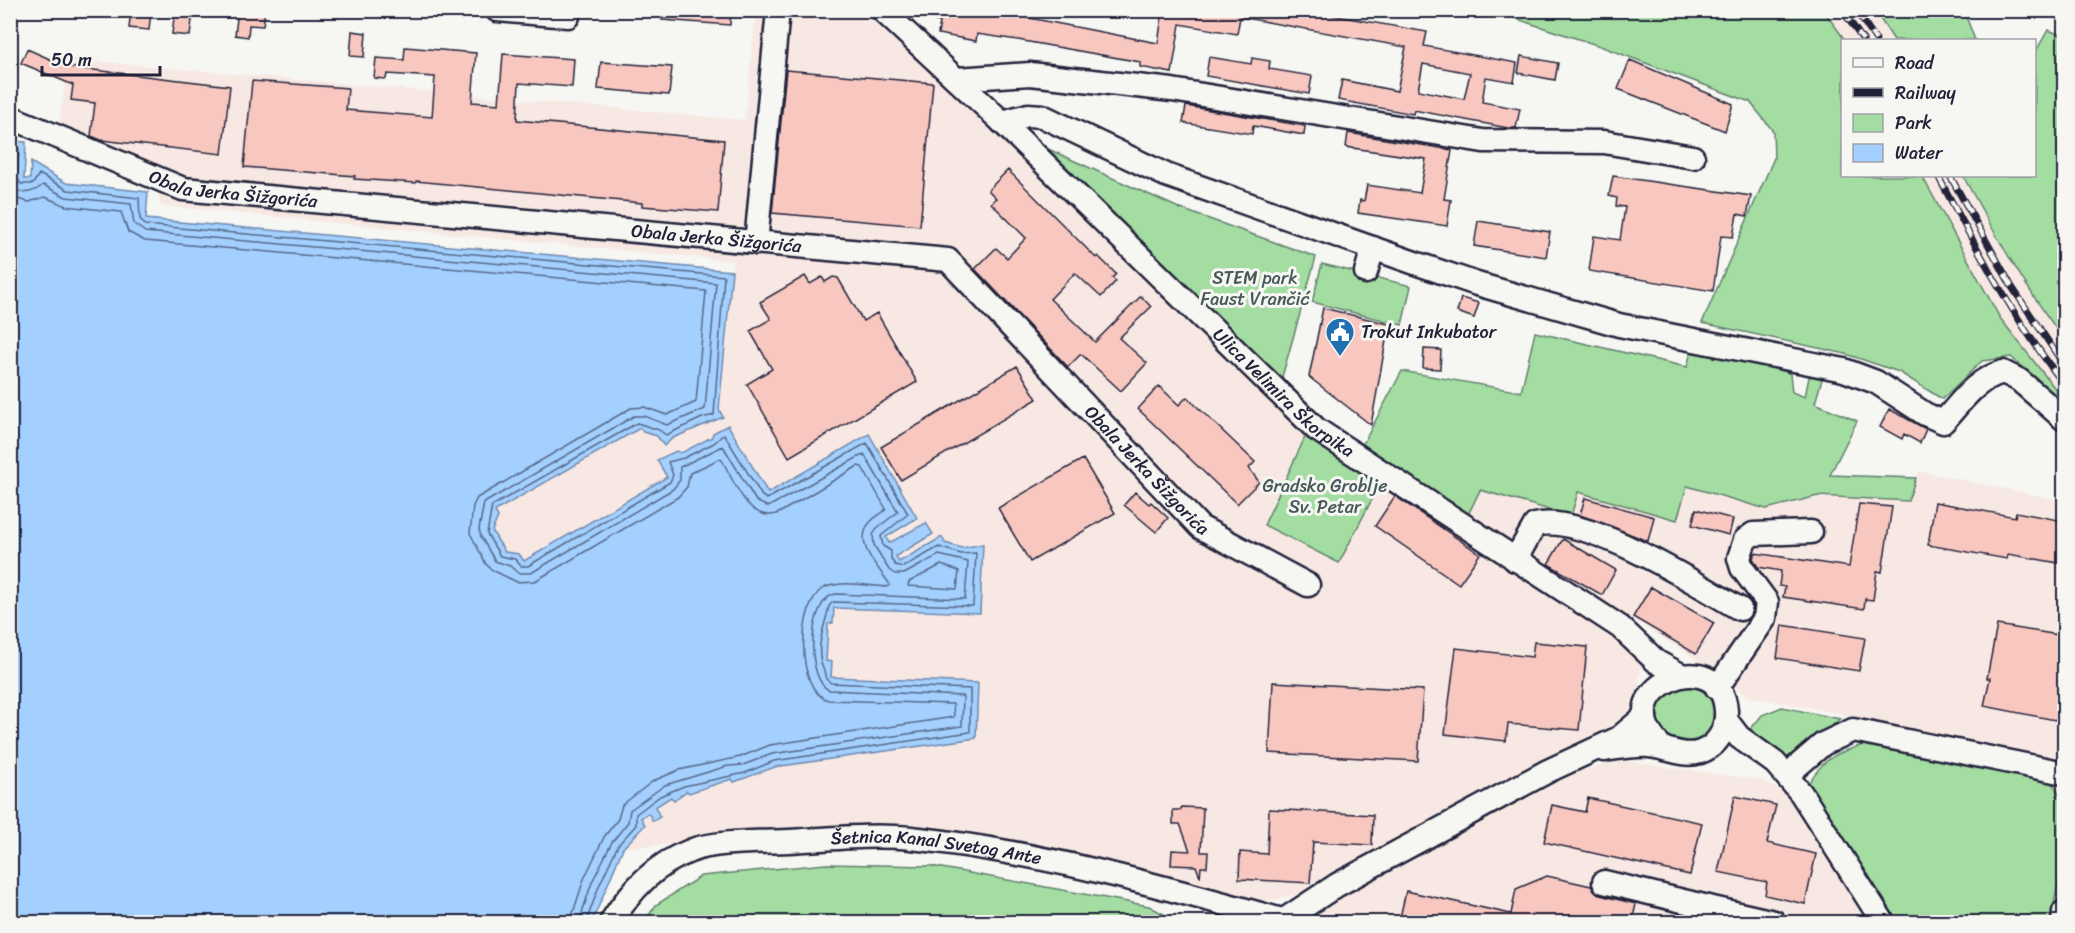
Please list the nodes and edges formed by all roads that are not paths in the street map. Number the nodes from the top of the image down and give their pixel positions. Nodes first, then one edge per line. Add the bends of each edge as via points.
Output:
1 (497, 10) edge
2 (778, 10) edge
3 (882, 10) edge
4 (568, 16) dead end
5 (957, 79) junction
6 (10, 117) edge
7 (1002, 122) junction
8 (1694, 157) dead end
9 (756, 243) junction
10 (1373, 248) junction
11 (1366, 272) dead end
12 (2064, 419) edge
13 (1811, 532) dead end
14 (1515, 560) junction
15 (1308, 585) dead end
16 (1740, 609) dead end
17 (1646, 651) junction
18 (1681, 675) junction
19 (1717, 688) junction
20 (1653, 692) junction
21 (1645, 716) junction
22 (1726, 720) junction
23 (1664, 749) junction
24 (1596, 750) junction
25 (1702, 752) junction
26 (1763, 755) junction
27 (2064, 773) edge
28 (1787, 775) junction
29 (1604, 882) dead end
30 (2064, 912) edge
31 (1706, 915) edge
32 (1282, 921) edge
33 (611, 922) edge
34 (1774, 922) edge
35 (1882, 922) edge
36 (2062, 922) edge

1 - 4 street
2 - 9 street
3 - 5 street, Ulica Velimira Škorpika
5 - 7 street, Ulica Velimira Škorpika
5 - 8 street via 1042,75 1183,91 1483,141 1604,142
6 - 9 street, Obala Jerka Šižgorića via 183,189
7 - 10 street via 1028,115 1042,116 1166,175
7 - 14 street, Ulica Velimira Škorpika via 1316,429
9 - 15 street, Obala Jerka Šižgorića via 948,261 1200,526
10 - 11 street
10 - 12 street via 1477,284 1619,325 1844,370 1876,382 1943,422 1985,378 2002,372 2019,380
13 - 19 street via 1753,534 1745,540 1739,558 1742,568 1768,609
14 - 16 street via 1535,525 1564,523 1641,552
14 - 17 street, Ulica Velimira Škorpika via 1620,627
17 - 18 street, Ulica Velimira Škorpika
17 - 20 street via 1652,667
18 - 19 street via 1694,675
18 - 20 street via 1670,678
19 - 22 street
20 - 21 street
21 - 23 street via 1648,729
21 - 24 street via 1634,728
22 - 25 street via 1722,734
22 - 26 street via 1739,737
23 - 24 street via 1640,746
23 - 25 street via 1677,754
24 - 32 street via 1557,766 1337,885
25 - 26 street via 1732,750
26 - 28 street
27 - 28 street via 1853,730 1823,744
28 - 35 street
29 - 31 street
30 - 36 street
31 - 34 street
32 - 33 street, Šetnica Kanal Svetog Ante via 1083,869 909,838 748,842 692,850 646,877

